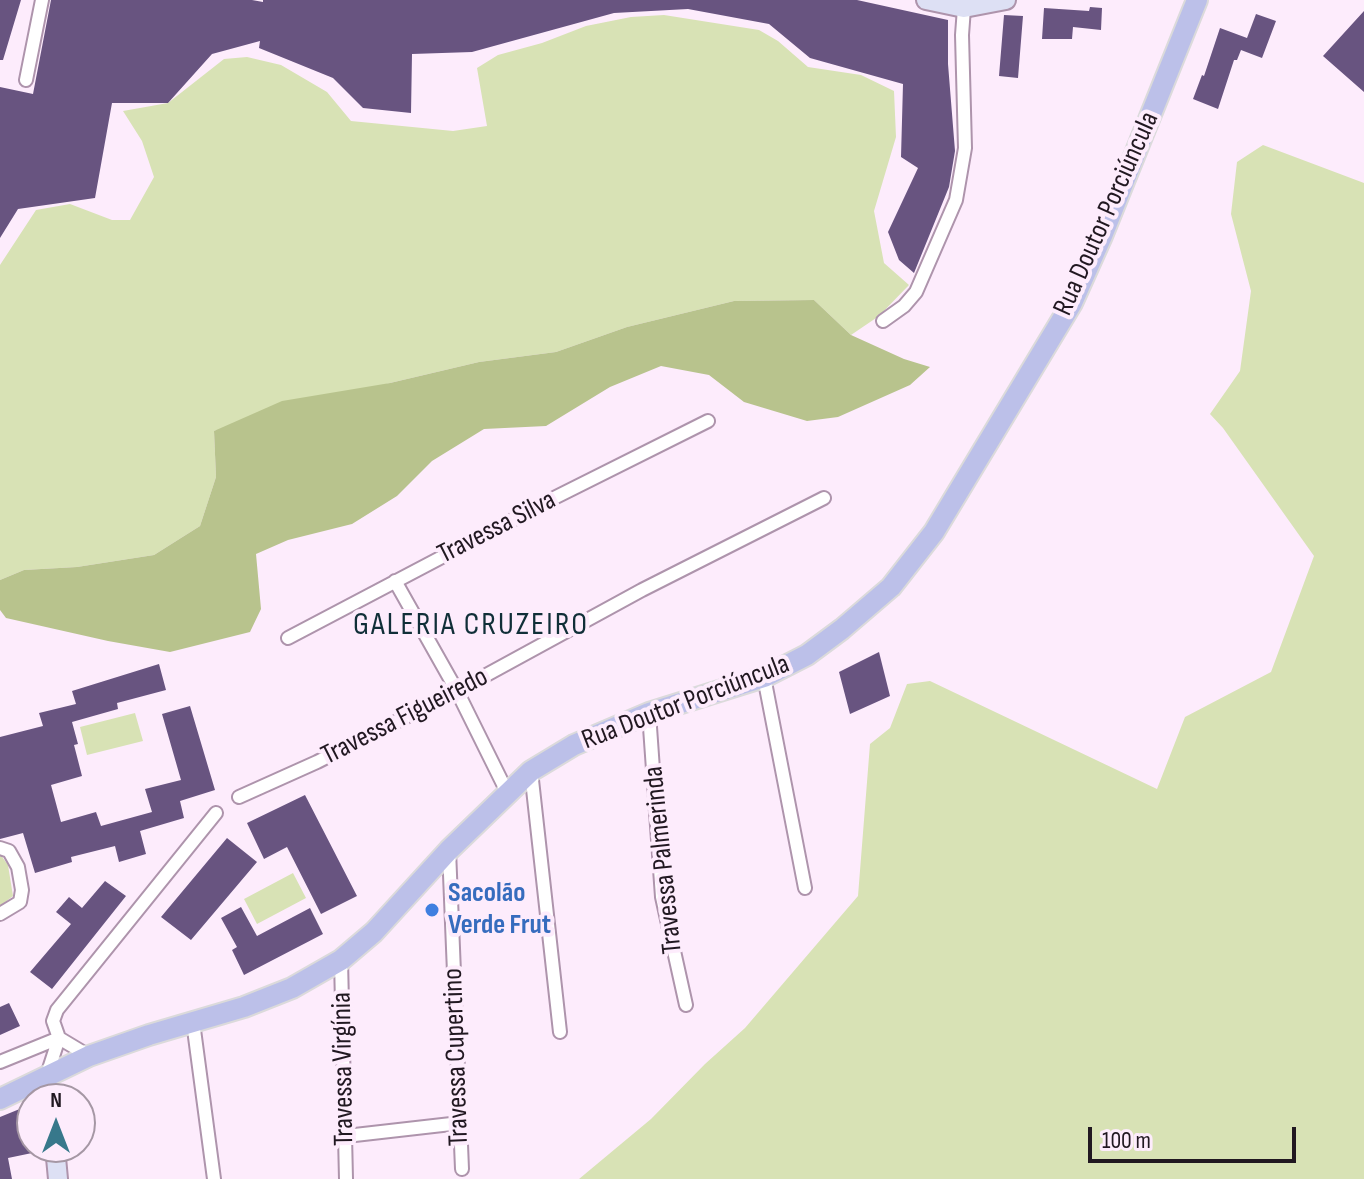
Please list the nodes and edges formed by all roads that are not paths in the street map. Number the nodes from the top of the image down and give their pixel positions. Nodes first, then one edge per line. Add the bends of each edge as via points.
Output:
1 (42, 0) edge
2 (926, 0) edge
3 (1006, 0) edge
4 (1197, 0) edge
5 (964, 8) junction
6 (26, 80) dead end
7 (883, 321) dead end
8 (708, 421) dead end
9 (824, 498) dead end
10 (395, 581) junction
11 (288, 638) dead end
12 (764, 677) junction
13 (457, 691) junction
14 (649, 713) junction
15 (531, 771) junction
16 (507, 792) junction
17 (239, 797) dead end
18 (216, 813) dead end
19 (0, 848) edge
20 (449, 850) junction
21 (805, 888) dead end
22 (0, 914) edge
23 (341, 960) junction
24 (686, 1005) dead end
25 (193, 1022) junction
26 (560, 1032) dead end
27 (59, 1038) junction
28 (89, 1056) junction
29 (0, 1062) edge
30 (46, 1078) junction
31 (47, 1083) edge
32 (0, 1099) edge
33 (460, 1123) junction
34 (346, 1136) junction
35 (462, 1169) dead end
36 (214, 1179) edge
37 (346, 1179) edge

1 - 6 street
2 - 5 main road
3 - 5 main road
4 - 12 main road, Rua Doutor Porciúncula via 1072,303 934,532 891,587 842,629
5 - 7 street via 965,148 956,200 916,292
8 - 10 street, Travessa Silva
9 - 13 street, Travessa Figueiredo
10 - 11 street, Travessa Silva
10 - 13 street
12 - 14 main road, Rua Doutor Porciúncula
12 - 21 street
13 - 16 street
13 - 17 street, Travessa Figueiredo
14 - 15 main road, Rua Doutor Porciúncula via 574,745
14 - 24 street, Travessa Palmerinda via 662,897
15 - 16 main road, Rua Doutor Porciúncula
15 - 26 street
16 - 20 main road, Rua Doutor Porciúncula
18 - 27 street via 57,1010 53,1021
19 - 22 street via 9,851 18,867 22,890 20,902
20 - 23 main road, Rua Doutor Porciúncula
20 - 33 street, Travessa Cupertino
23 - 25 main road, Rua Doutor Porciúncula via 292,988
23 - 34 street, Travessa Virgínia
25 - 28 main road, Rua Doutor Porciúncula
25 - 36 street
27 - 28 street
27 - 29 street
27 - 30 street
28 - 30 main road, Rua Doutor Porciúncula
30 - 31 main road
30 - 32 main road, Rua Doutor Porciúncula
33 - 34 street
33 - 35 street, Travessa Cupertino
34 - 37 street, Travessa Virgínia

